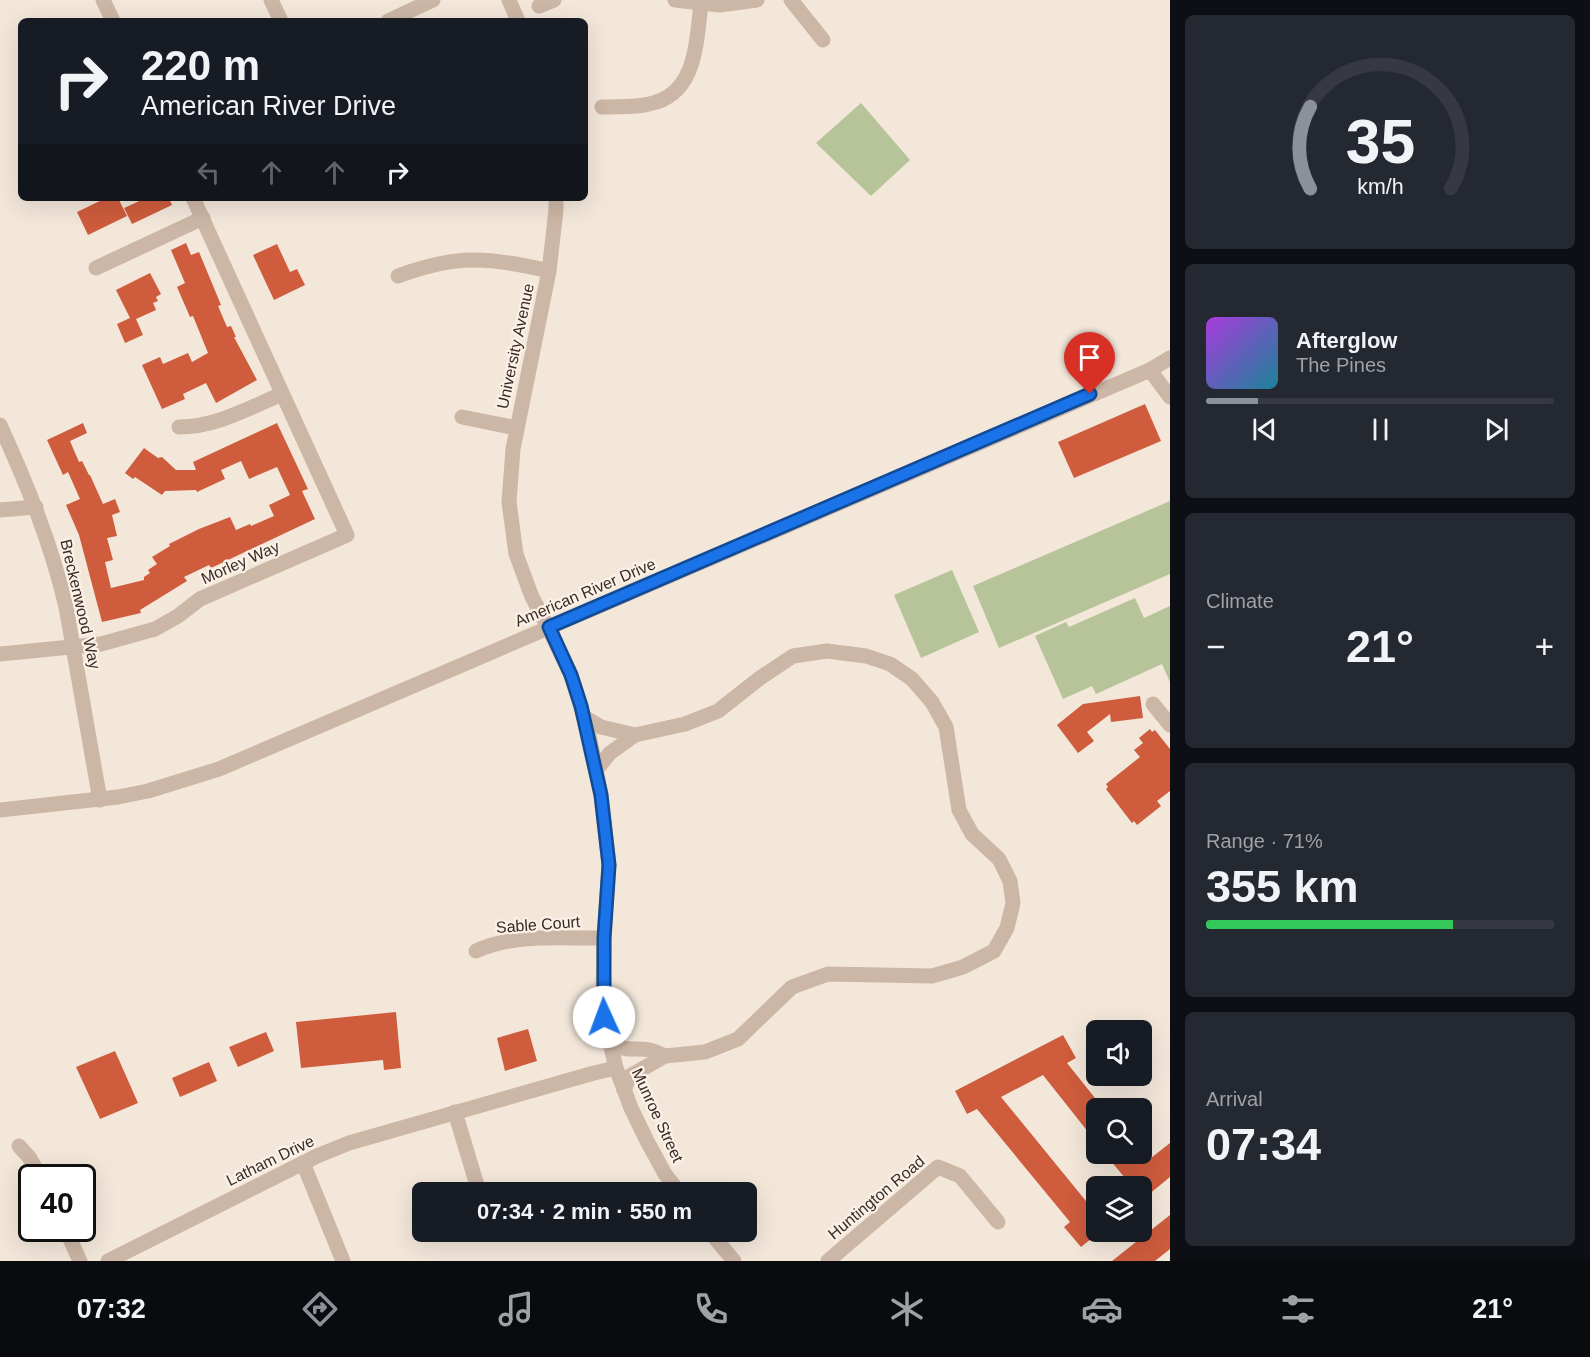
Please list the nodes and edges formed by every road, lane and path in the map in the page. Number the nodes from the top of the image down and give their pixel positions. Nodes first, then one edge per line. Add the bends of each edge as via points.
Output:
1 (103, 0) edge
2 (272, 0) edge
3 (433, 0) edge
4 (509, 0) edge
5 (554, 0) edge
6 (675, 0) edge
7 (757, 0) edge
8 (791, 0) edge
9 (701, 4) junction
10 (538, 6) dead end
11 (112, 18) edge
12 (280, 18) edge
13 (394, 18) edge
14 (517, 18) edge
15 (823, 40) dead end
16 (602, 107) dead end
17 (194, 201) edge
18 (556, 201) edge
19 (203, 219) junction
20 (96, 268) dead end
21 (549, 271) junction
22 (398, 276) dead end
23 (1170, 358) edge
24 (1150, 370) junction
25 (282, 394) junction
26 (1170, 397) edge
27 (462, 417) dead end
28 (0, 425) edge
29 (179, 427) dead end
30 (516, 428) junction
31 (36, 507) junction
32 (0, 510) edge
33 (549, 627) junction
34 (74, 648) junction
35 (0, 654) edge
36 (1153, 704) dead end
37 (584, 717) junction
38 (1170, 725) edge
39 (635, 735) junction
40 (596, 770) junction
41 (100, 800) junction
42 (0, 810) edge
43 (604, 938) junction
44 (476, 951) dead end
45 (608, 1036) junction
46 (665, 1056) junction
47 (616, 1068) junction
48 (624, 1090) junction
49 (455, 1112) junction
50 (19, 1146) dead end
51 (303, 1163) junction
52 (33, 1164) edge
53 (476, 1182) edge
54 (671, 1182) edge
55 (998, 1222) dead end
56 (71, 1242) edge
57 (718, 1242) edge
58 (80, 1261) edge
59 (108, 1261) edge
60 (344, 1261) edge
61 (734, 1261) edge
62 (828, 1261) edge

1 - 11 street
2 - 12 street
3 - 13 street
4 - 14 street
5 - 10 street
6 - 9 street
7 - 9 street
8 - 15 street
9 - 16 street via 693,62 683,83 665,99 651,104
17 - 19 street, Morley Way
18 - 21 street, University Avenue
19 - 20 street
19 - 25 street, Morley Way
21 - 22 street, University Avenue via 505,261 473,260 441,263
21 - 30 street, University Avenue
23 - 24 street, American River Drive
24 - 26 street
24 - 33 street, American River Drive
25 - 29 street via 213,423
25 - 34 street, Morley Way via 347,535 200,599 155,629
27 - 30 street, University Avenue
28 - 31 street, Breckenwood Way
30 - 33 street, University Avenue via 509,502 516,554 532,597
31 - 32 street
31 - 34 street, Breckenwood Way via 59,575
33 - 37 street, Munroe Street via 571,675
33 - 41 street, American River Drive via 219,769 148,791
34 - 35 street, Morley Way
34 - 41 street, Breckenwood Way
36 - 38 street
37 - 39 street via 601,727
37 - 40 street, Munroe Street
39 - 40 street via 610,753
39 - 46 street via 685,724 718,711 793,657 827,651 890,664 912,679 932,702 946,727 959,810 972,834 999,860 1010,881 1013,903 1007,928 994,951 963,967 932,976 831,973 792,987 738,1039 705,1052
40 - 43 street, Munroe Street via 609,865
41 - 42 street, American River Drive
43 - 44 street, Sable Court via 508,940
43 - 45 street, Munroe Street via 603,994
45 - 46 street via 624,1049 649,1050
45 - 47 street, Munroe Street
46 - 48 street via 630,1076
47 - 48 street, Munroe Street
47 - 49 street, Latham Drive
48 - 54 street, Munroe Street
49 - 51 street, Latham Drive via 349,1143
49 - 53 street
50 - 52 street
51 - 59 street, Latham Drive
51 - 60 street
55 - 62 street, Huntington Road via 960,1176 938,1167
56 - 58 street
57 - 61 street

